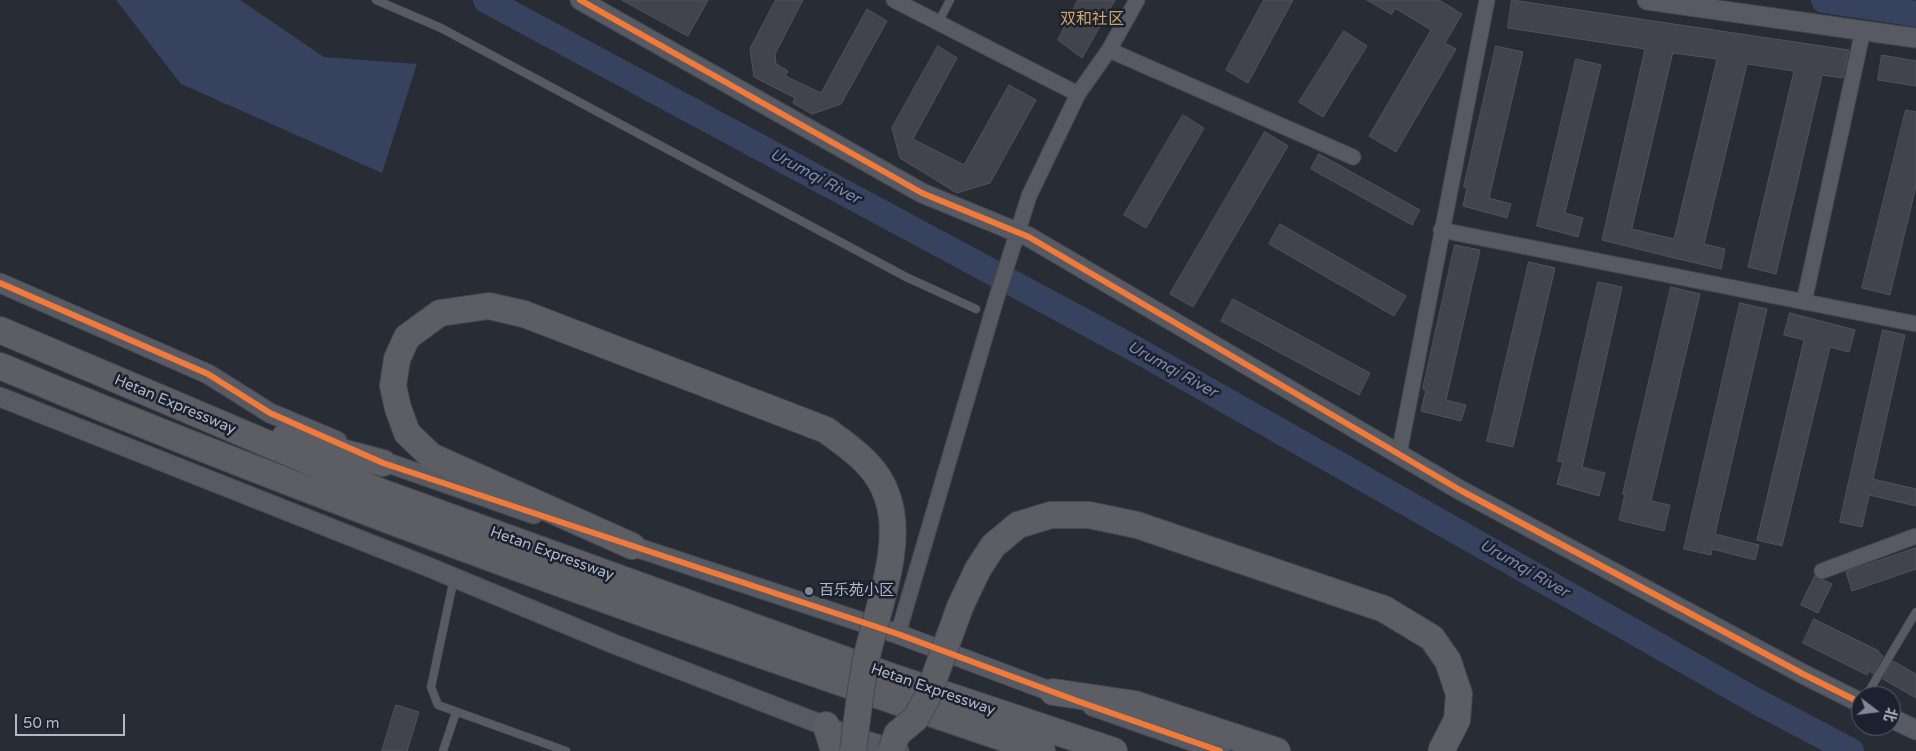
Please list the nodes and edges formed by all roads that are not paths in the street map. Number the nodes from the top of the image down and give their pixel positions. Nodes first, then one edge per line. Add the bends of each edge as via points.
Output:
1 (376, 0) edge
2 (580, 0) edge
3 (894, 0) edge
4 (950, 0) edge
5 (1137, 0) edge
6 (1487, 0) edge
7 (1647, 0) edge
8 (938, 23) junction
9 (1863, 30) junction
10 (1916, 38) edge
11 (1109, 50) junction
12 (1078, 94) junction
13 (1353, 157) dead end
14 (1441, 230) junction
15 (1014, 240) junction
16 (0, 282) edge
17 (1804, 302) junction
18 (976, 309) dead end
19 (1916, 324) edge
20 (0, 330) edge
21 (0, 366) edge
22 (0, 397) edge
23 (207, 419) junction
24 (1399, 454) junction
25 (383, 463) junction
26 (1916, 536) edge
27 (632, 546) junction
28 (1822, 571) dead end
29 (454, 578) junction
30 (1916, 612) edge
31 (898, 634) junction
32 (1872, 686) edge
33 (1053, 692) junction
34 (1851, 698) edge
35 (456, 712) junction
36 (1901, 723) edge
37 (826, 725) junction
38 (1916, 730) edge
39 (898, 747) edge
40 (442, 751) edge
41 (563, 751) edge
42 (834, 751) edge
43 (853, 751) edge
44 (1042, 751) edge
45 (1114, 751) edge
46 (1220, 751) edge
47 (1277, 751) edge
48 (1440, 751) edge

1 - 18 lane via 440,28 906,276
2 - 15 street via 922,193
3 - 8 street
4 - 8 lane
5 - 11 street
6 - 14 street
7 - 9 street
8 - 12 street
9 - 10 street
9 - 17 street
11 - 12 street
11 - 13 street
12 - 15 street via 1029,196
14 - 17 street
14 - 24 street
15 - 24 street via 1038,242
15 - 31 street
16 - 25 street via 208,374 270,412
17 - 19 street
20 - 23 highway, Hetan Expressway
21 - 44 highway, Hetan Expressway via 107,411 383,517 859,689
22 - 29 street
23 - 25 highway
23 - 45 highway, Hetan Expressway via 381,492 563,559 884,674
24 - 34 street
25 - 27 street
26 - 28 street
27 - 31 street
27 - 43 highway, bridge via 431,456 407,433 393,386 397,359 407,337 440,312 489,306 524,314 826,430 867,462 887,495 894,524 890,558 866,660
29 - 35 lane via 431,687 438,705
29 - 37 street via 614,644
30 - 32 lane
31 - 33 street
33 - 46 street
33 - 47 highway via 1135,704
35 - 40 lane
35 - 41 lane
36 - 38 street
37 - 39 street via 851,736
37 - 42 highway
39 - 48 highway, bridge via 927,698 960,607 993,546 1018,525 1050,515 1089,515 1137,525 1384,609 1432,638 1448,661 1460,694 1456,720

